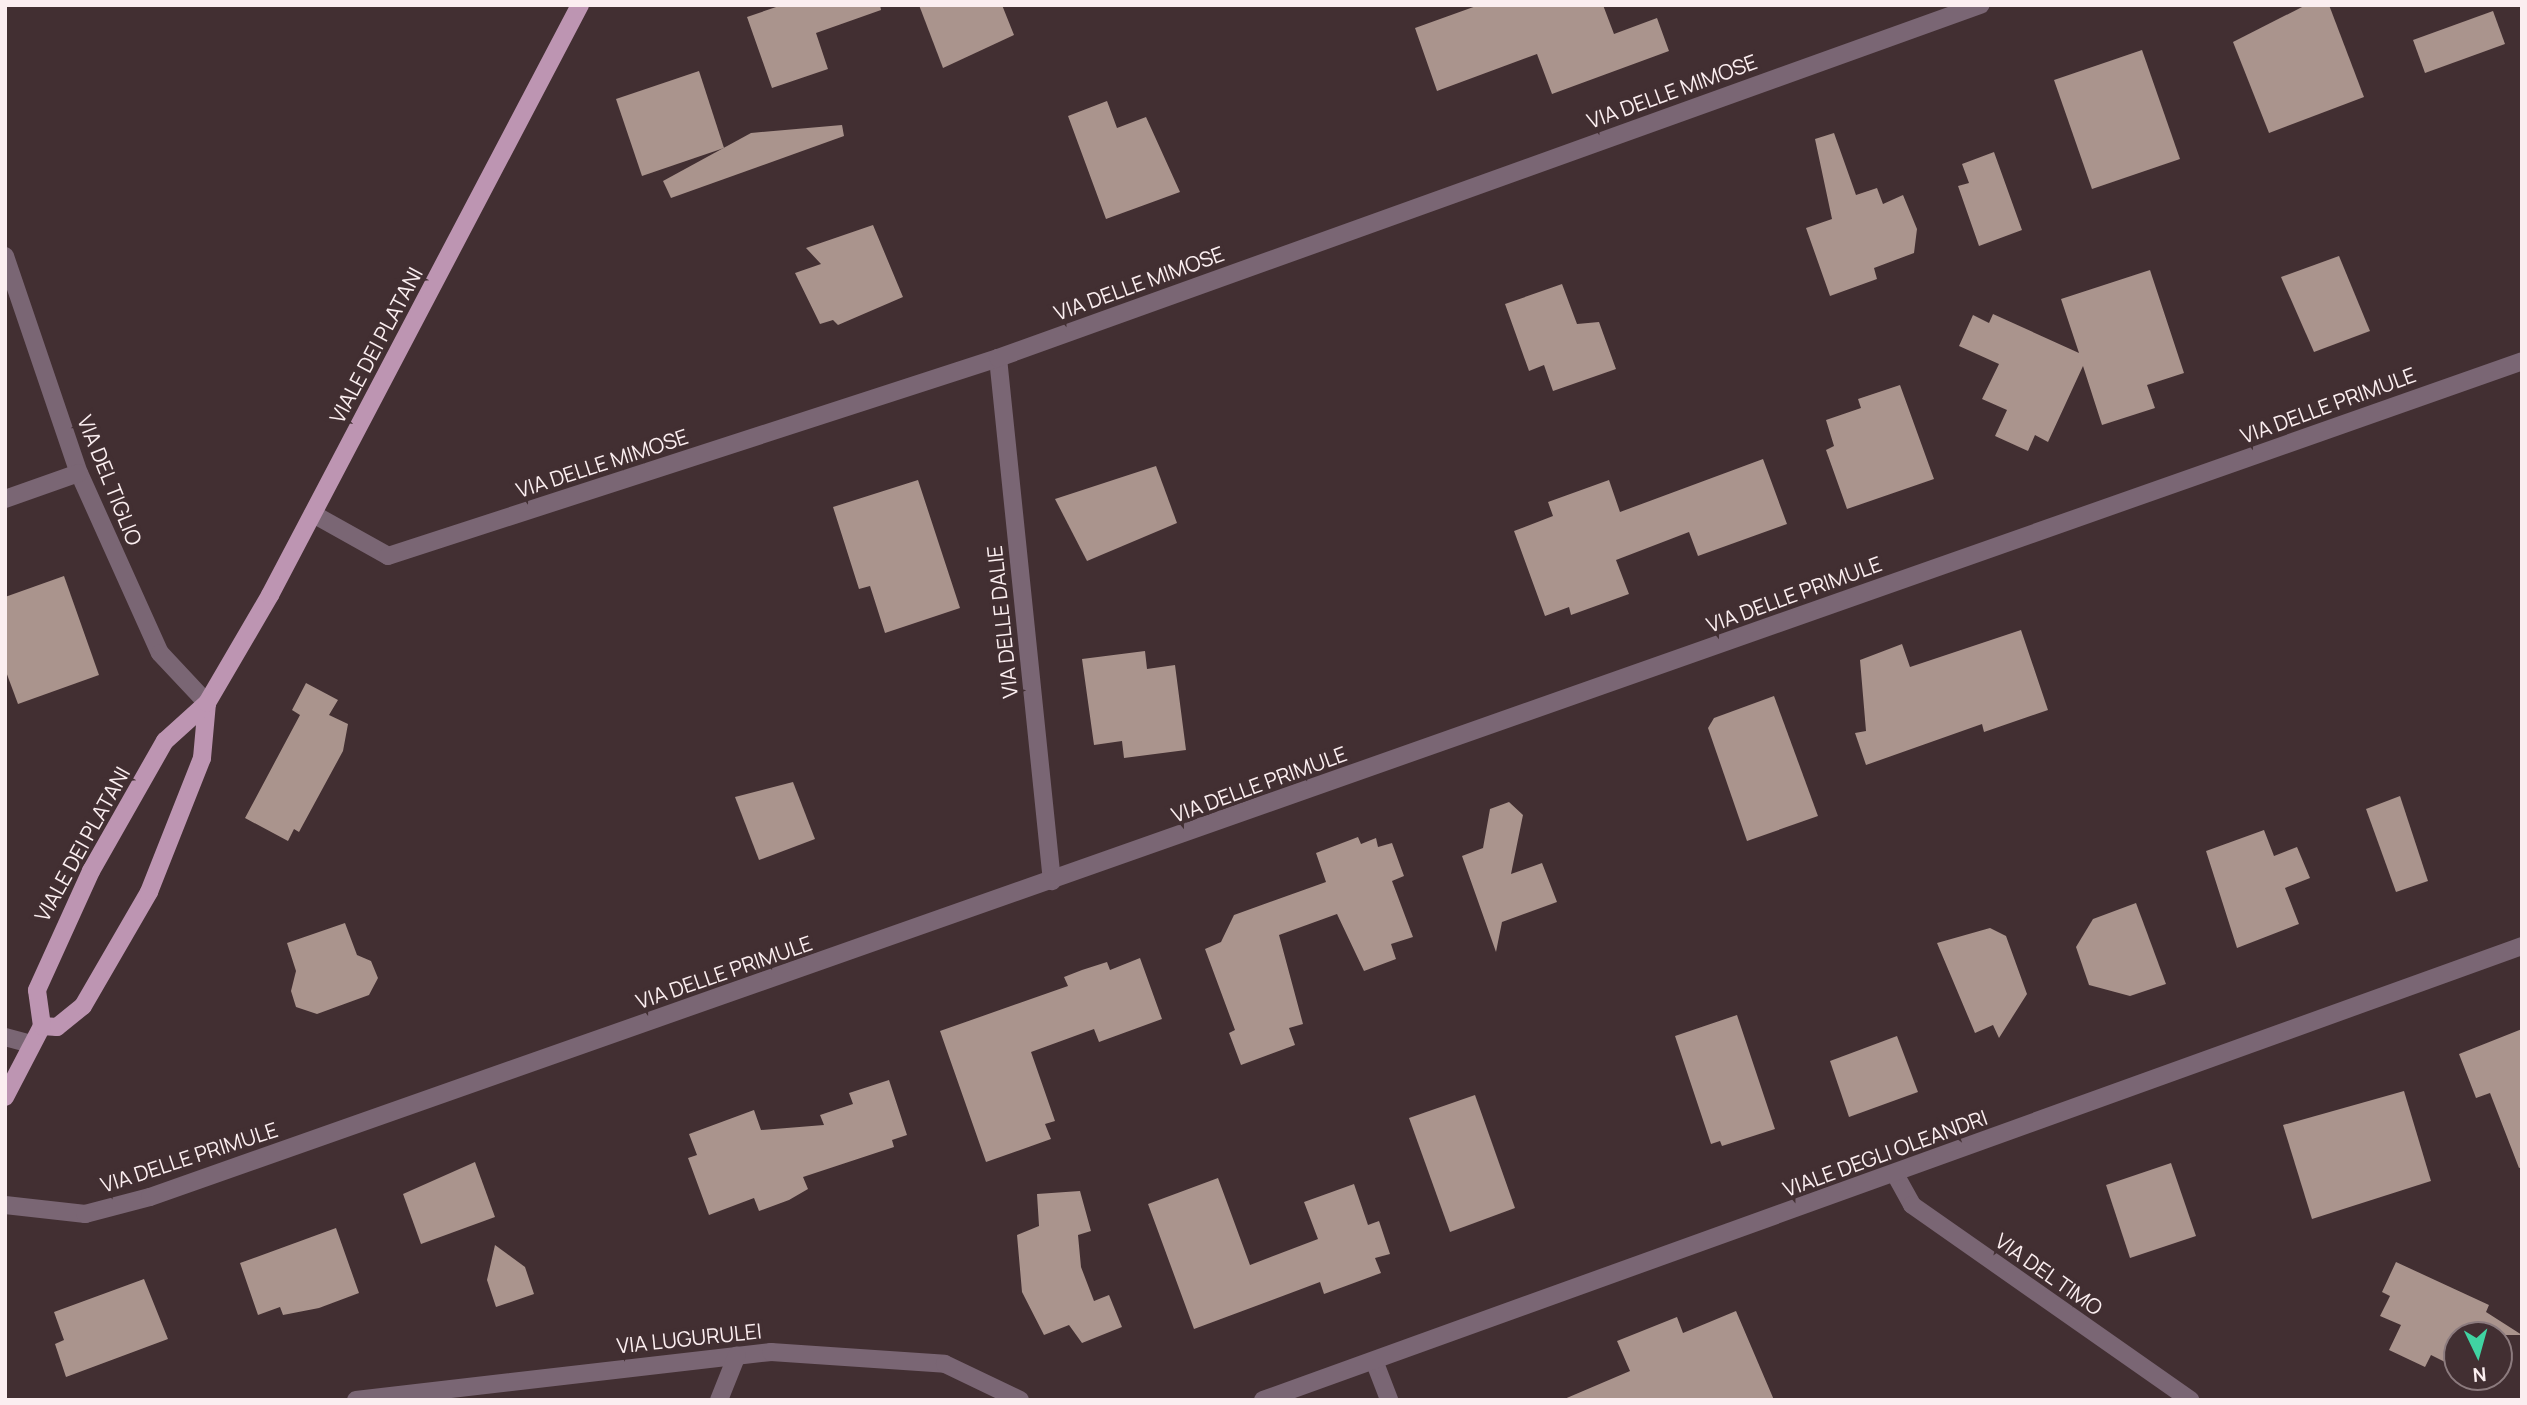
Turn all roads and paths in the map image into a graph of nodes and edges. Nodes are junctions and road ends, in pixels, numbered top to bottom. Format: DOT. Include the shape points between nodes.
graph roads {
  1 [pos="580,5"];
  2 [pos="1980,5"];
  3 [pos="5,256"];
  4 [pos="998,358"];
  5 [pos="2522,361"];
  6 [pos="79,473"];
  7 [pos="5,499"];
  8 [pos="313,514"];
  9 [pos="207,703"];
  10 [pos="1052,881"];
  11 [pos="2522,946"];
  12 [pos="42,1026"];
  13 [pos="5,1037"];
  14 [pos="31,1044"];
  15 [pos="5,1097"];
  16 [pos="1895,1174"];
  17 [pos="5,1205"];
  18 [pos="737,1355"];
  19 [pos="1376,1363"];
  20 [pos="356,1400"];
  21 [pos="719,1400"];
  22 [pos="1020,1400"];
  23 [pos="1263,1400"];
  24 [pos="1389,1400"];
  25 [pos="2190,1400"];
  1 -- 8 [label="main road, VIALE DEI PLATANI"];
  2 -- 4 [label="street, VIA DELLE MIMOSE"];
  3 -- 6 [label="street, VIA DEL TIGLIO"];
  4 -- 8 [label="street, VIA DELLE MIMOSE" via="388,556"];
  4 -- 10 [label="street, VIA DELLE DALIE"];
  5 -- 10 [label="street, VIA DELLE PRIMULE"];
  6 -- 7 [label="street"];
  6 -- 9 [label="street, VIA DEL TIGLIO" via="160,653"];
  8 -- 9 [label="main road, VIALE DEI PLATANI"];
  9 -- 12 [label="main road, VIALE DEI PLATANI" via="165,741 59,931 37,990"];
  9 -- 12 [label="main road, VIALE DEI PLATANI" via="202,758 149,892 83,1006 57,1027"];
  10 -- 17 [label="street, VIA DELLE PRIMULE" via="150,1196 85,1214"];
  11 -- 16 [label="street, VIALE DEGLI OLEANDRI"];
  12 -- 14 [label="main road"];
  13 -- 14 [label="street"];
  14 -- 15 [label="main road"];
  16 -- 19 [label="street, VIALE DEGLI OLEANDRI"];
  16 -- 25 [label="street, VIA DEL TIMO" via="1912,1205"];
  18 -- 20 [label="street, VIA LUGURULEI"];
  18 -- 21 [label="street"];
  18 -- 22 [label="street, VIA LUGURULEI" via="771,1352 945,1364"];
  19 -- 23 [label="street, VIALE DEGLI OLEANDRI"];
  19 -- 24 [label="street"];
}
